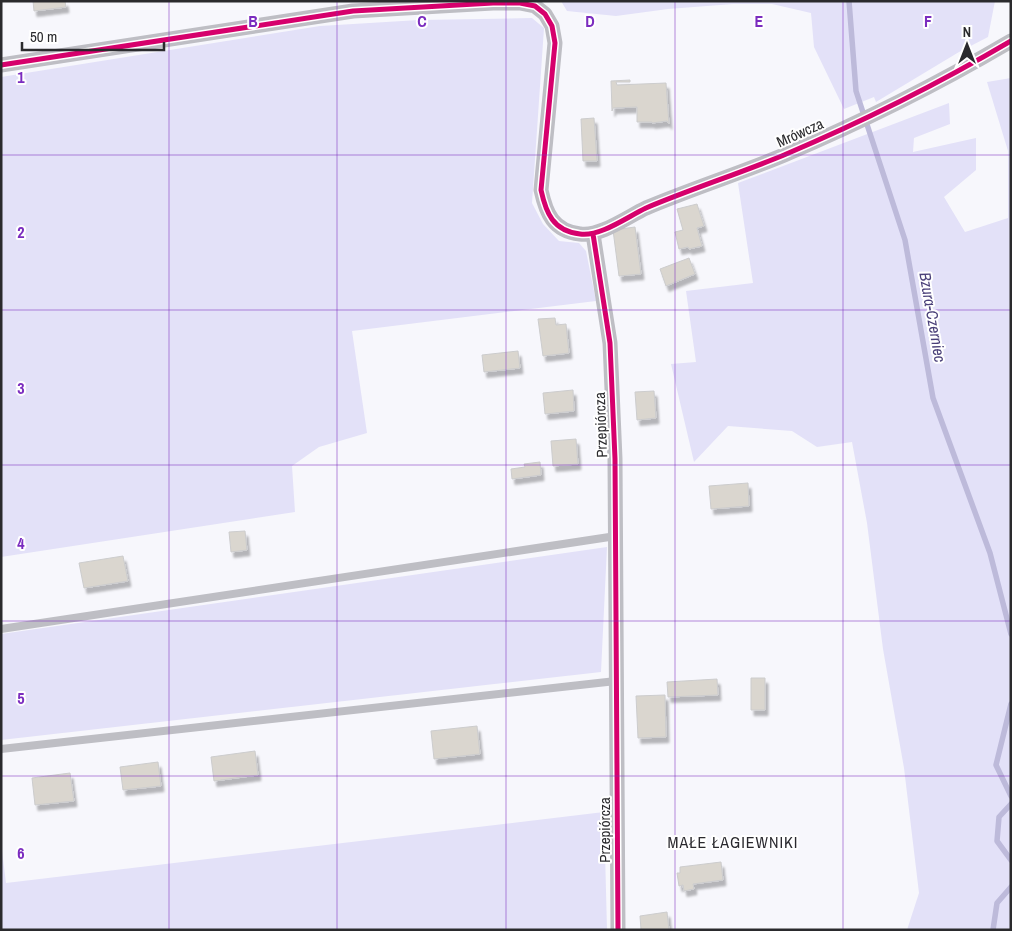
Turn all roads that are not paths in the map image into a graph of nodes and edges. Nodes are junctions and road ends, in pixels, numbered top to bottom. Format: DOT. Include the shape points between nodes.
graph roads {
  1 [pos="352,6"];
  2 [pos="1011,41"];
  3 [pos="1,65"];
  4 [pos="594,234"];
  5 [pos="616,536"];
  6 [pos="1,629"];
  7 [pos="616,681"];
  8 [pos="1,749"];
  9 [pos="618,930"];
  1 -- 3 [label="street"];
  1 -- 4 [label="street" via="520,3 536,6 545,14 552,26 555,43 541,190 544,205 550,218 561,229"];
  2 -- 4 [label="street, Mrówcza" via="939,82 849,126 645,209"];
  4 -- 5 [label="street, Przepiórcza" via="610,343"];
  5 -- 6 [label="lane"];
  5 -- 7 [label="street, Przepiórcza"];
  7 -- 8 [label="lane"];
  7 -- 9 [label="street, Przepiórcza"];
}
